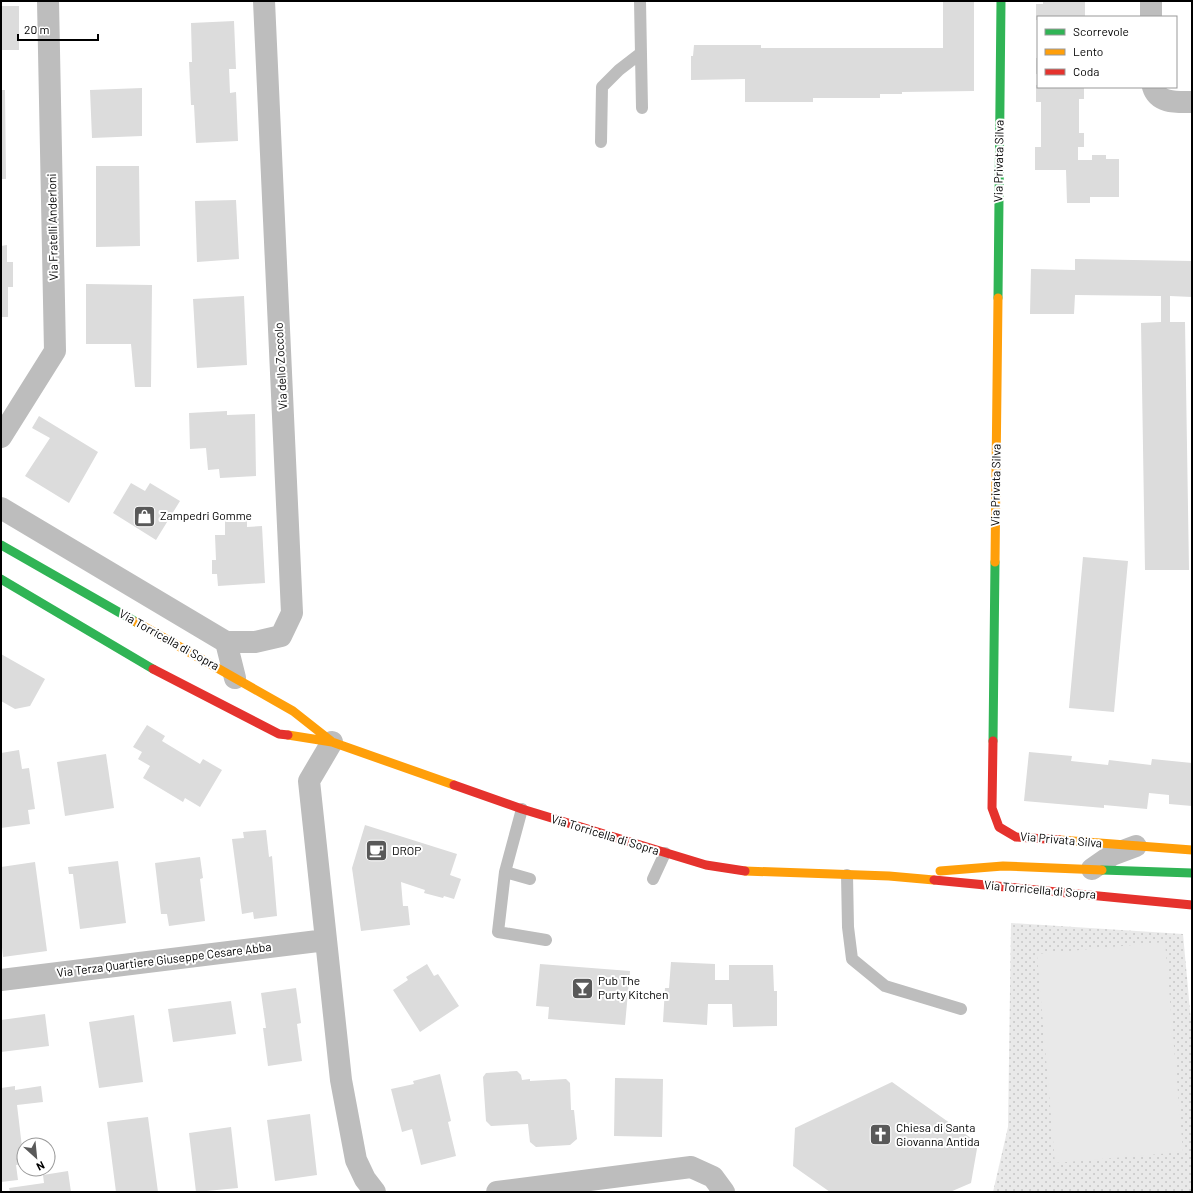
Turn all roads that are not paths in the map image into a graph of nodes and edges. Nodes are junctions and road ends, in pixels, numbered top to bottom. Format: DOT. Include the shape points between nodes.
graph roads {
  1 [pos="48,1"];
  2 [pos="264,1"];
  3 [pos="640,1"];
  4 [pos="1001,1"];
  5 [pos="1151,1"];
  6 [pos="1150,16"];
  7 [pos="641,53"];
  8 [pos="1154,88"];
  9 [pos="1192,102"];
  10 [pos="642,108"];
  11 [pos="601,142"];
  12 [pos="1,437"];
  13 [pos="1,508"];
  14 [pos="1,545"];
  15 [pos="1,579"];
  16 [pos="226,642"];
  17 [pos="235,678"];
  18 [pos="332,742"];
  19 [pos="522,809"];
  20 [pos="1136,846"];
  21 [pos="1192,850"];
  22 [pos="665,853"];
  23 [pos="1092,869"];
  24 [pos="505,872"];
  25 [pos="1192,873"];
  26 [pos="847,875"];
  27 [pos="889,876"];
  28 [pos="530,879"];
  29 [pos="653,879"];
  30 [pos="1192,905"];
  31 [pos="326,940"];
  32 [pos="546,940"];
  33 [pos="1,980"];
  34 [pos="961,1009"];
  35 [pos="375,1192"];
  36 [pos="497,1192"];
  37 [pos="724,1192"];
  1 -- 12 [label="street, Via Fratelli Anderloni" via="55,351"];
  2 -- 16 [label="street, Via dello Zoccolo" via="292,613 281,636 255,642"];
  3 -- 7 [label="lane"];
  4 -- 20 [label="street, Via Privata Silva" via="992,808 999,827 1016,837"];
  5 -- 6 [label="street"];
  7 -- 10 [label="lane"];
  7 -- 11 [label="lane" via="602,87"];
  8 -- 9 [label="street" via="1159,96 1166,100"];
  13 -- 16 [label="street"];
  14 -- 17 [label="street, Via Torricella di Sopra"];
  15 -- 18 [label="street, Via Torricella di Sopra" via="168,678 279,734"];
  16 -- 17 [label="street"];
  17 -- 18 [label="street, Via Torricella di Sopra" via="293,711"];
  18 -- 19 [label="street, Via Torricella di Sopra"];
  18 -- 31 [label="street" via="309,781"];
  19 -- 22 [label="street, Via Torricella di Sopra"];
  19 -- 24 [label="lane"];
  20 -- 21 [label="street, Via Privata Silva"];
  20 -- 23 [label="street, Via Privata Silva" via="1112,854"];
  22 -- 26 [label="street, Via Torricella di Sopra" via="739,871"];
  22 -- 29 [label="lane"];
  23 -- 25 [label="street, Via Torricella di Sopra"];
  23 -- 27 [label="street, Via Torricella di Sopra" via="1003,866"];
  24 -- 28 [label="lane"];
  24 -- 32 [label="lane" via="498,932"];
  26 -- 27 [label="street, Via Torricella di Sopra"];
  26 -- 34 [label="lane" via="848,927 852,958 886,986"];
  27 -- 30 [label="street, Via Torricella di Sopra"];
  31 -- 33 [label="street, Via Terza Quartiere Giuseppe Cesare Abba"];
  31 -- 35 [label="street" via="341,1080 356,1160"];
  36 -- 37 [label="street" via="691,1167 713,1177"];
}
